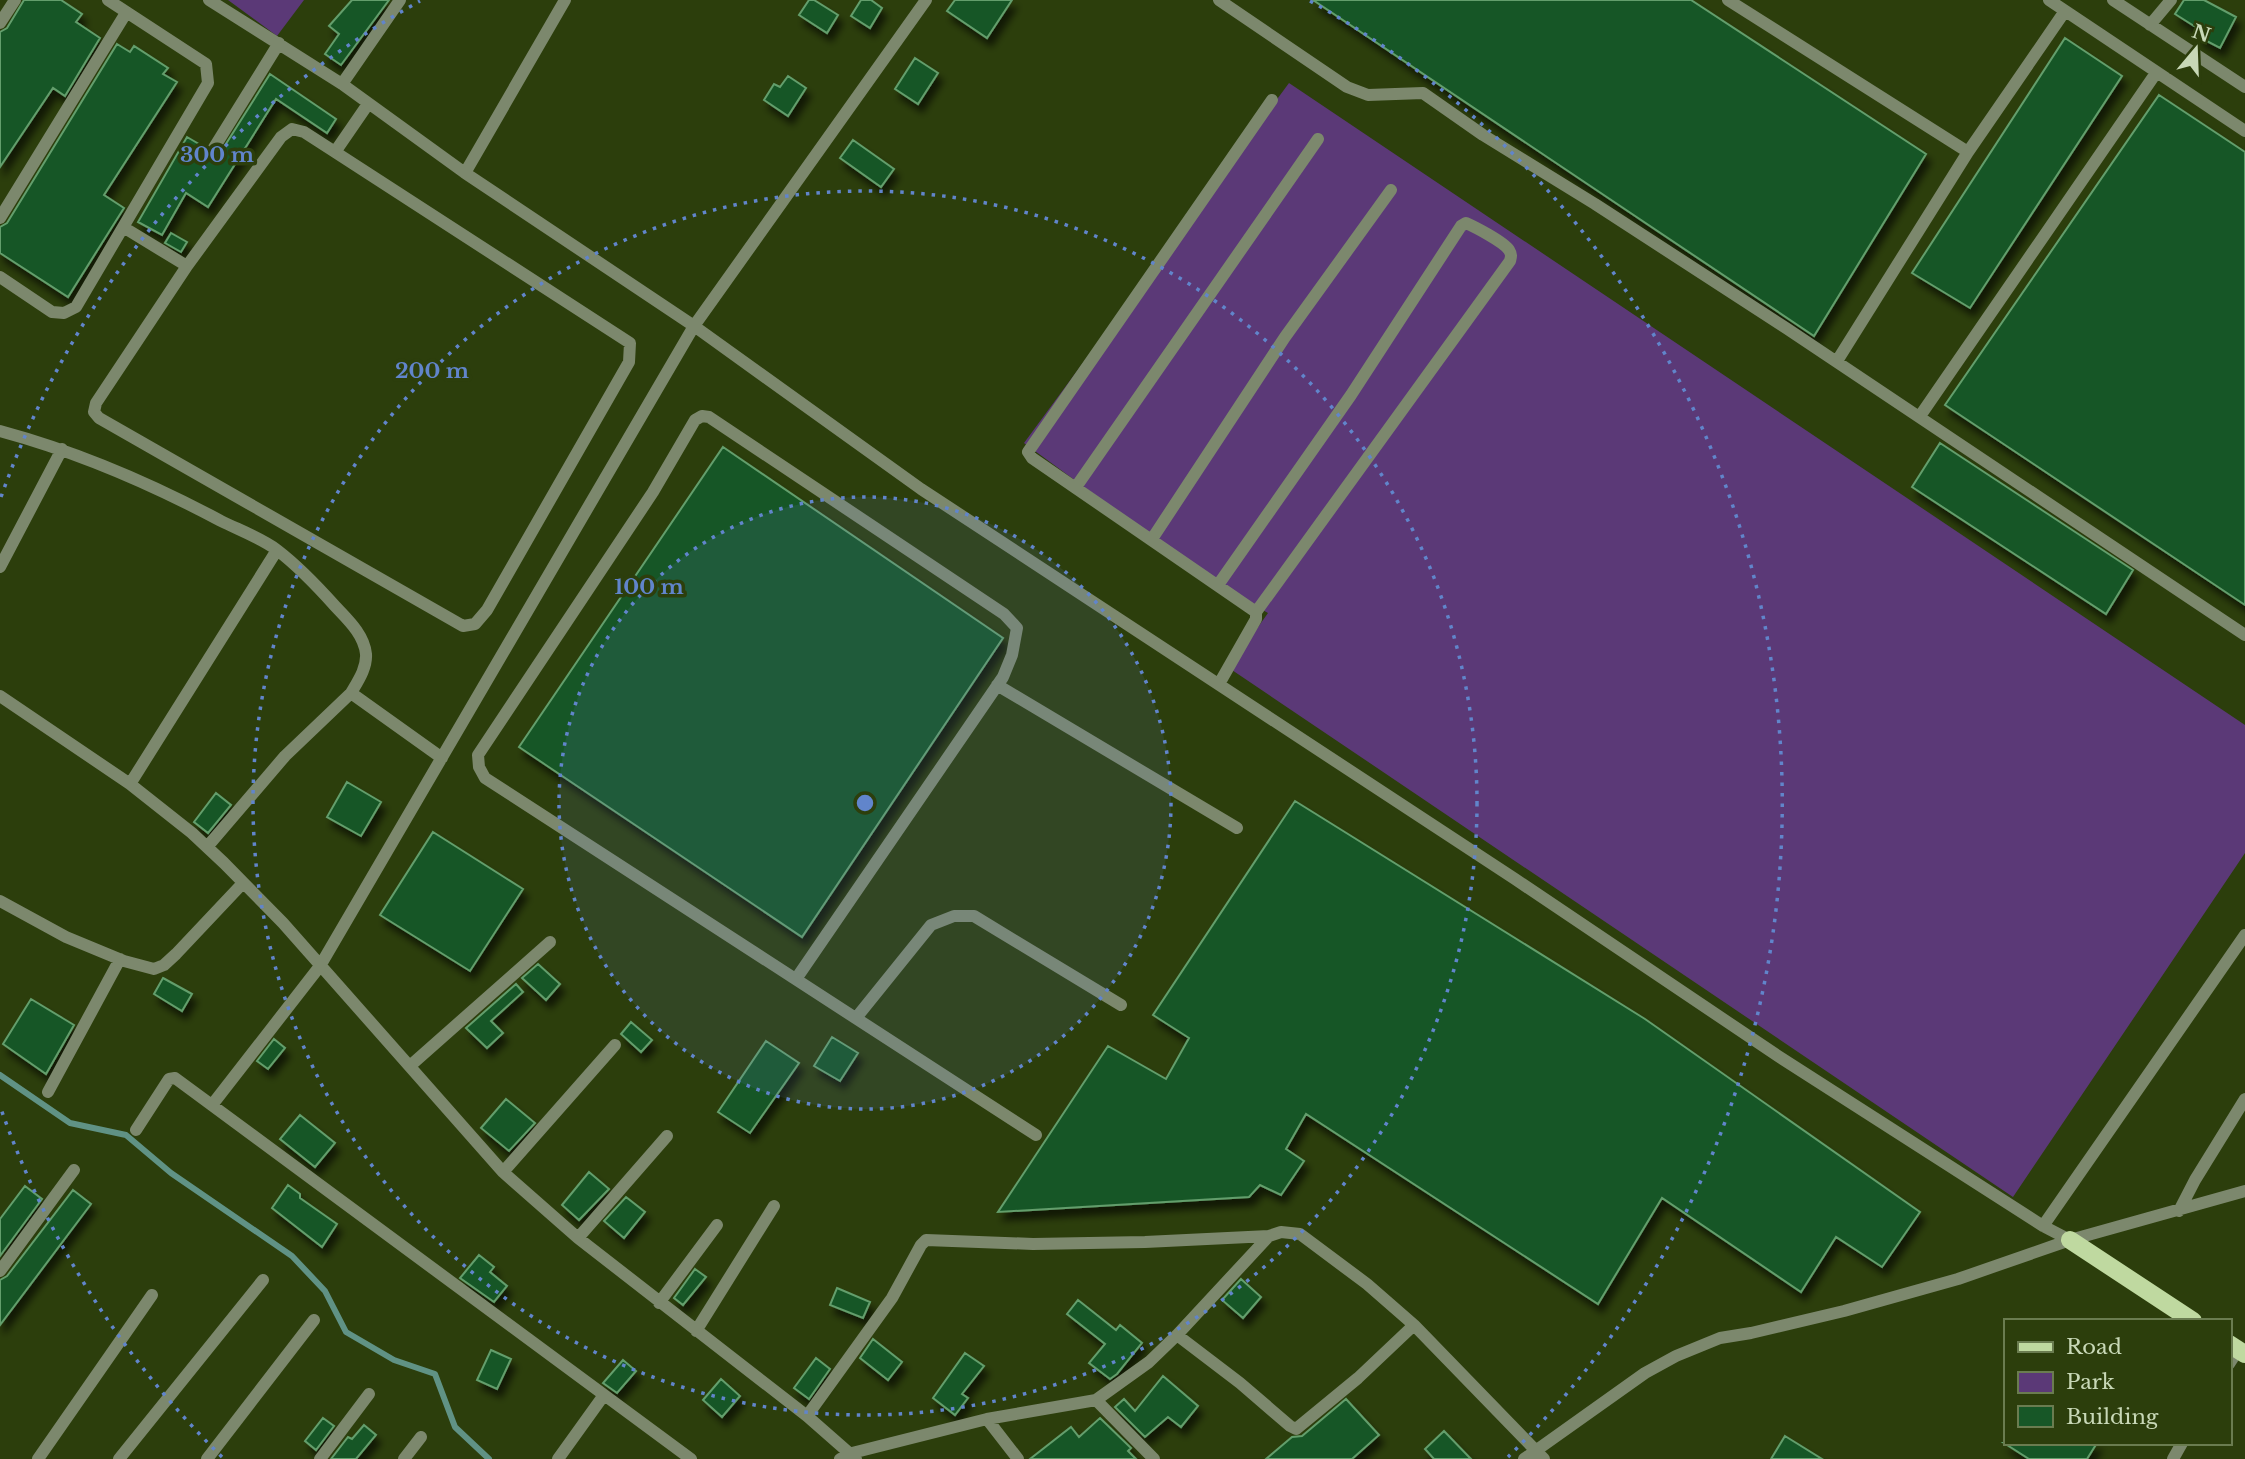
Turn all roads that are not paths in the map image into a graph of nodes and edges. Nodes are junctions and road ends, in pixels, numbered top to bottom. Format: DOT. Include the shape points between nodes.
graph roads {
  1 [pos="15,0"];
  2 [pos="108,0"];
  3 [pos="209,0"];
  4 [pos="400,0"];
  5 [pos="565,0"];
  6 [pos="925,0"];
  7 [pos="1219,0"];
  8 [pos="1728,0"];
  9 [pos="2049,0"];
  10 [pos="2113,0"];
  11 [pos="2171,0"];
  12 [pos="2065,11"];
  13 [pos="126,13"];
  14 [pos="0,23"];
  15 [pos="2150,25"];
  16 [pos="279,43"];
  17 [pos="2155,73"];
  18 [pos="342,84"];
  19 [pos="2245,87"];
  20 [pos="1272,100"];
  21 [pos="368,104"];
  22 [pos="2245,131"];
  23 [pos="1318,139"];
  24 [pos="212,151"];
  25 [pos="335,152"];
  26 [pos="1968,152"];
  27 [pos="465,173"];
  28 [pos="1391,190"];
  29 [pos="0,218"];
  30 [pos="123,227"];
  31 [pos="187,266"];
  32 [pos="0,277"];
  33 [pos="694,326"];
  34 [pos="1837,361"];
  35 [pos="1920,416"];
  36 [pos="0,431"];
  37 [pos="62,449"];
  38 [pos="1076,487"];
  39 [pos="1152,539"];
  40 [pos="277,550"];
  41 [pos="0,567"];
  42 [pos="1218,585"];
  43 [pos="1256,612"];
  44 [pos="2245,635"];
  45 [pos="1219,684"];
  46 [pos="997,685"];
  47 [pos="351,693"];
  48 [pos="0,696"];
  49 [pos="442,758"];
  50 [pos="130,784"];
  51 [pos="1237,828"];
  52 [pos="207,847"];
  53 [pos="243,883"];
  54 [pos="0,901"];
  55 [pos="2245,936"];
  56 [pos="550,942"];
  57 [pos="120,959"];
  58 [pos="320,966"];
  59 [pos="796,979"];
  60 [pos="1121,1005"];
  61 [pos="856,1018"];
  62 [pos="615,1045"];
  63 [pos="411,1065"];
  64 [pos="48,1092"];
  65 [pos="2245,1099"];
  66 [pos="212,1105"];
  67 [pos="136,1130"];
  68 [pos="1036,1135"];
  69 [pos="667,1136"];
  70 [pos="74,1170"];
  71 [pos="503,1172"];
  72 [pos="2245,1191"];
  73 [pos="774,1206"];
  74 [pos="2179,1211"];
  75 [pos="717,1225"];
  76 [pos="2043,1226"];
  77 [pos="1269,1236"];
  78 [pos="578,1238"];
  79 [pos="2070,1240"];
  80 [pos="0,1271"];
  81 [pos="263,1280"];
  82 [pos="152,1295"];
  83 [pos="659,1303"];
  84 [pos="2190,1319"];
  85 [pos="314,1320"];
  86 [pos="1414,1325"];
  87 [pos="696,1331"];
  88 [pos="1177,1335"];
  89 [pos="369,1394"];
  90 [pos="604,1395"];
  91 [pos="1096,1400"];
  92 [pos="807,1416"];
  93 [pos="987,1419"];
  94 [pos="421,1437"];
  95 [pos="1540,1454"];
  96 [pos="849,1457"];
  97 [pos="38,1459"];
  98 [pos="119,1459"];
  99 [pos="206,1459"];
  100 [pos="320,1459"];
  101 [pos="404,1459"];
  102 [pos="558,1459"];
  103 [pos="691,1459"];
  104 [pos="1018,1459"];
  105 [pos="1154,1459"];
  106 [pos="1524,1459"];
  1 -- 14 [label="street"];
  2 -- 13 [label="street"];
  3 -- 16 [label="street"];
  4 -- 18 [label="street"];
  5 -- 27 [label="street"];
  6 -- 33 [label="street"];
  7 -- 34 [label="street" via="1347,87 1368,95 1423,93"];
  8 -- 26 [label="street"];
  9 -- 12 [label="street"];
  10 -- 15 [label="street"];
  11 -- 15 [label="street"];
  12 -- 17 [label="street"];
  12 -- 26 [label="street"];
  13 -- 29 [label="street"];
  13 -- 30 [label="street" via="206,64 209,73 208,83"];
  15 -- 19 [label="street"];
  16 -- 18 [label="street"];
  16 -- 24 [label="street"];
  17 -- 22 [label="street"];
  17 -- 35 [label="street"];
  18 -- 21 [label="street"];
  20 -- 38 [label="street" via="1028,452"];
  21 -- 25 [label="street"];
  21 -- 27 [label="street"];
  23 -- 38 [label="street"];
  25 -- 31 [label="street" via="304,132 292,129 281,137"];
  25 -- 31 [label="street" via="630,343 629,362 475,624 463,626 94,412"];
  26 -- 34 [label="street"];
  27 -- 33 [label="street"];
  28 -- 39 [label="street" via="1285,337"];
  30 -- 31 [label="street"];
  30 -- 32 [label="street" via="76,307 64,313 52,313"];
  33 -- 45 [label="street" via="921,489"];
  33 -- 49 [label="street"];
  34 -- 35 [label="street"];
  35 -- 44 [label="street"];
  36 -- 37 [label="street"];
  37 -- 40 [label="street" via="175,496"];
  37 -- 41 [label="street"];
  38 -- 39 [label="street"];
  39 -- 42 [label="street"];
  40 -- 47 [label="street" via="328,599 363,642 365,668"];
  40 -- 50 [label="street"];
  42 -- 43 [label="street"];
  42 -- 43 [label="street" via="1351,395 1461,226 1473,226 1508,248 1510,261"];
  43 -- 45 [label="street"];
  45 -- 76 [label="street" via="1778,1056"];
  46 -- 51 [label="street"];
  46 -- 59 [label="street"];
  46 -- 59 [label="street" via="1012,655 1017,628 1004,614 709,416 695,420 653,492 478,755 479,767 485,778"];
  47 -- 49 [label="street"];
  47 -- 52 [label="street" via="291,749"];
  48 -- 50 [label="street"];
  49 -- 58 [label="street"];
  50 -- 52 [label="street"];
  52 -- 53 [label="street"];
  53 -- 57 [label="street" via="164,965 153,969"];
  53 -- 58 [label="street"];
  54 -- 57 [label="street" via="66,937"];
  55 -- 76 [label="street"];
  56 -- 63 [label="street"];
  57 -- 64 [label="street"];
  58 -- 63 [label="street"];
  58 -- 66 [label="street"];
  59 -- 61 [label="street"];
  60 -- 61 [label="street" via="974,916 954,916 931,925"];
  61 -- 68 [label="street"];
  62 -- 71 [label="street"];
  63 -- 71 [label="street"];
  65 -- 74 [label="street"];
  66 -- 67 [label="street" via="172,1077"];
  66 -- 90 [label="street"];
  69 -- 78 [label="street"];
  70 -- 80 [label="street"];
  71 -- 78 [label="street"];
  72 -- 74 [label="street"];
  73 -- 87 [label="street"];
  74 -- 79 [label="street"];
  75 -- 83 [label="street"];
  76 -- 79 [label="street"];
  77 -- 86 [label="street" via="1300,1234"];
  77 -- 88 [label="street"];
  77 -- 92 [label="street" via="1156,1242 926,1240 886,1306"];
  78 -- 83 [label="street"];
  79 -- 84 [label="main road"];
  79 -- 95 [label="street" via="1958,1279 1844,1311 1720,1338 1645,1373"];
  81 -- 98 [label="street"];
  82 -- 97 [label="street"];
  83 -- 87 [label="street"];
  85 -- 99 [label="street"];
  86 -- 88 [label="street" via="1296,1429"];
  86 -- 95 [label="street"];
  87 -- 92 [label="street"];
  88 -- 91 [label="street" via="1149,1362"];
  89 -- 100 [label="street"];
  90 -- 102 [label="street"];
  90 -- 103 [label="street"];
  91 -- 93 [label="street"];
  91 -- 105 [label="street"];
  92 -- 96 [label="street"];
  93 -- 96 [label="street"];
  93 -- 104 [label="street"];
  94 -- 101 [label="street"];
  95 -- 106 [label="street"];
}
